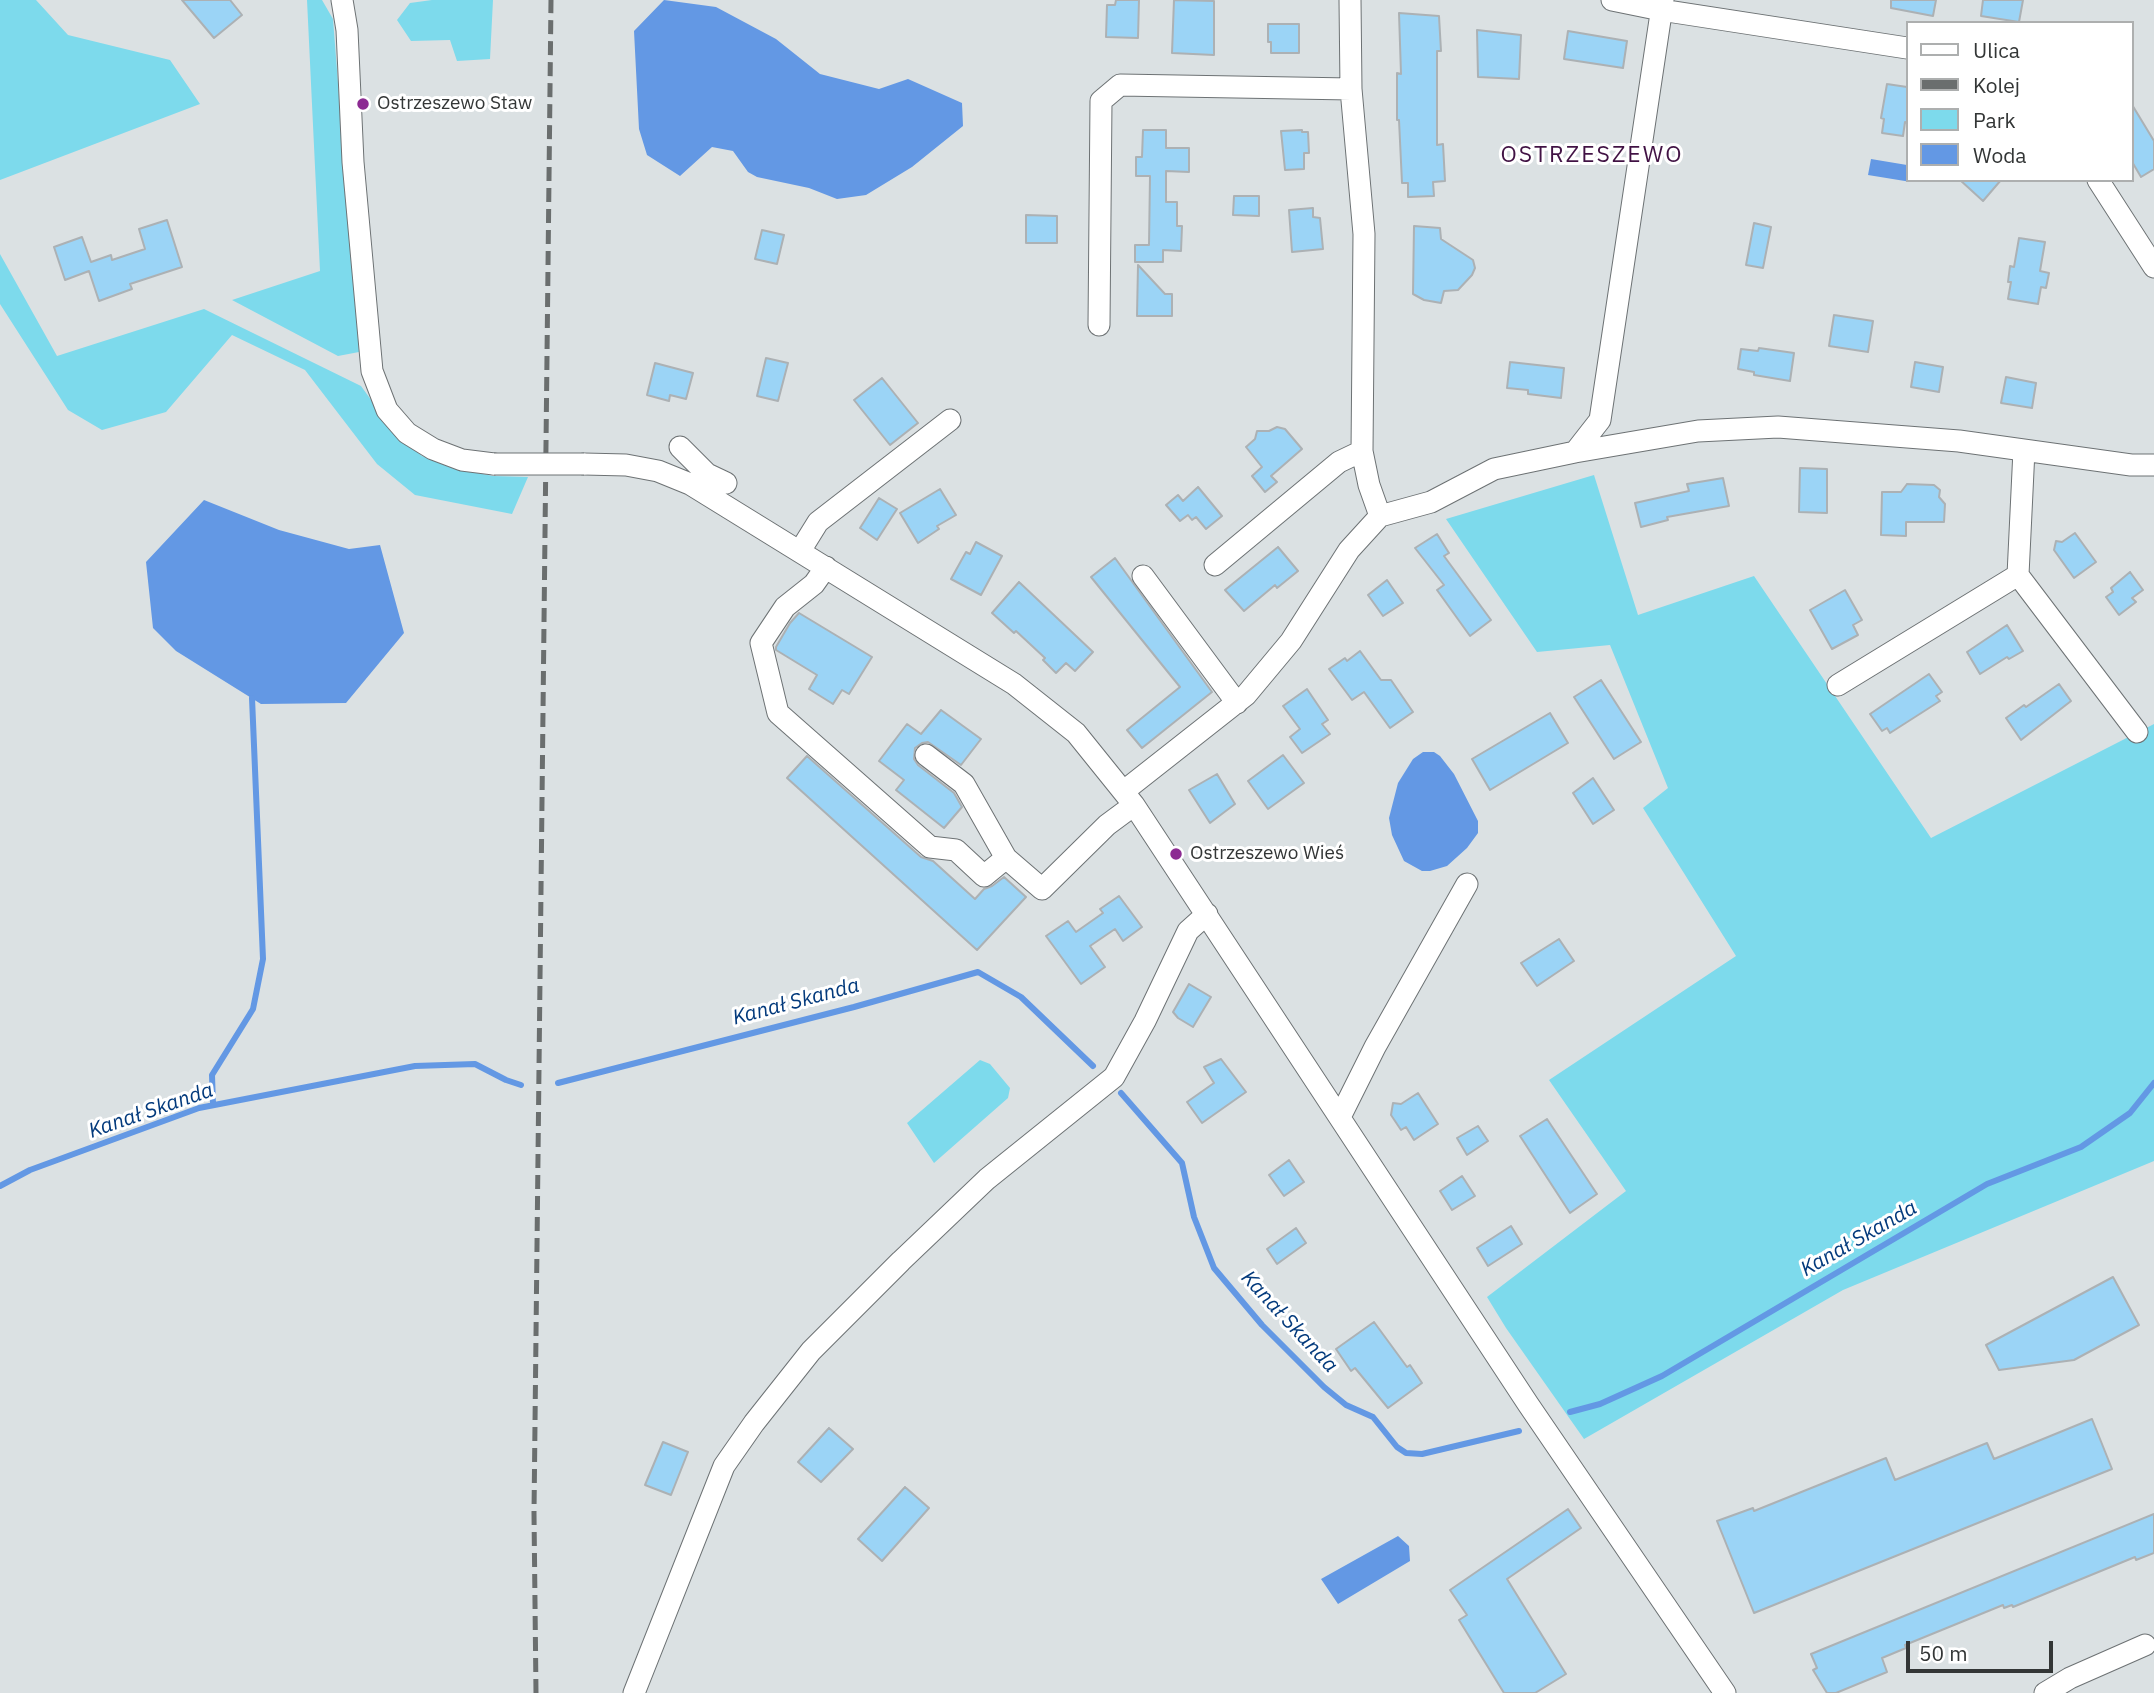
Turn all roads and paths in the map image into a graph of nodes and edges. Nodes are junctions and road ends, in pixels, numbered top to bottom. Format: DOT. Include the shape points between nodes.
graph roads {
  1 [pos="342,0"];
  2 [pos="1350,0"];
  3 [pos="1612,0"];
  4 [pos="1662,5"];
  5 [pos="1906,48"];
  6 [pos="1351,89"];
  7 [pos="2099,182"];
  8 [pos="2154,267"];
  9 [pos="1098,325"];
  10 [pos="950,420"];
  11 [pos="680,447"];
  12 [pos="2024,450"];
  13 [pos="1362,452"];
  14 [pos="1575,452"];
  15 [pos="2154,465"];
  16 [pos="712,483"];
  17 [pos="1380,516"];
  18 [pos="800,551"];
  19 [pos="1215,565"];
  20 [pos="826,567"];
  21 [pos="2018,575"];
  22 [pos="1143,576"];
  23 [pos="1838,685"];
  24 [pos="1237,703"];
  25 [pos="2137,732"];
  26 [pos="926,755"];
  27 [pos="1129,798"];
  28 [pos="1006,858"];
  29 [pos="1467,884"];
  30 [pos="1207,914"];
  31 [pos="1340,1117"];
  32 [pos="2145,1645"];
  33 [pos="634,1693"];
  34 [pos="1725,1693"];
  35 [pos="2045,1693"];
  1 -- 16 [label="street, bridge" via="348,30 353,162 372,371 387,411 407,433 462,460 626,465"];
  2 -- 6 [label="street"];
  3 -- 4 [label="street"];
  4 -- 5 [label="street"];
  4 -- 14 [label="street" via="1600,420"];
  6 -- 9 [label="street" via="1120,85 1101,101"];
  6 -- 13 [label="street" via="1364,234"];
  7 -- 8 [label="street"];
  10 -- 18 [label="street" via="818,522"];
  11 -- 16 [label="street"];
  12 -- 14 [label="street" via="1778,427 1698,431"];
  12 -- 15 [label="street"];
  12 -- 21 [label="street"];
  13 -- 17 [label="street"];
  13 -- 19 [label="street" via="1339,462"];
  14 -- 17 [label="street" via="1494,470 1432,502"];
  16 -- 18 [label="street"];
  17 -- 24 [label="street" via="1349,550 1291,641"];
  18 -- 20 [label="street"];
  20 -- 27 [label="street" via="1038,701 1076,733"];
  20 -- 28 [label="street" via="814,584 785,607 761,643 778,713 930,847 956,850 984,876"];
  21 -- 23 [label="street"];
  21 -- 25 [label="street"];
  22 -- 24 [label="street"];
  24 -- 27 [label="street"];
  26 -- 28 [label="street" via="964,784"];
  27 -- 28 [label="street" via="1042,889"];
  27 -- 30 [label="street"];
  29 -- 31 [label="street"];
  30 -- 31 [label="street"];
  30 -- 33 [label="street" via="1188,931 1114,1077 987,1179 901,1261 811,1351 754,1423 724,1466"];
  31 -- 34 [label="street"];
  32 -- 35 [label="street"];
}
